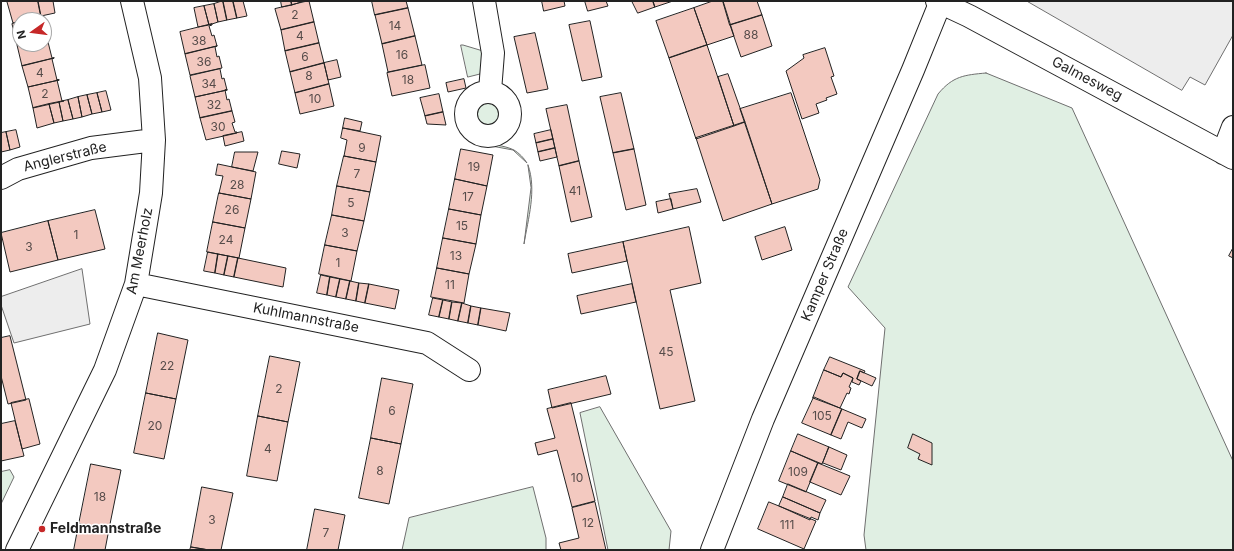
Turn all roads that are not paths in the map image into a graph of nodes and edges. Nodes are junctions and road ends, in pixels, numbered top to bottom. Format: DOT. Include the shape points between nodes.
graph roads {
  1 [pos="132,1"];
  2 [pos="484,1"];
  3 [pos="940,1"];
  4 [pos="490,91"];
  5 [pos="1233,126"];
  6 [pos="154,140"];
  7 [pos="1228,156"];
  8 [pos="1,178"];
  9 [pos="136,284"];
  10 [pos="469,370"];
  11 [pos="17,550"];
  12 [pos="712,550"];
  1 -- 6 [label="street, Am Meerholz" via="150,78"];
  2 -- 4 [label="street" via="493,53"];
  3 -- 7 [label="street, Galmesweg"];
  3 -- 12 [label="street, Kamper Straße" via="913,70 763,419"];
  5 -- 7 [label="street"];
  6 -- 8 [label="street, Anglerstraße" via="91,148 18,169"];
  6 -- 9 [label="street, Am Meerholz" via="151,193"];
  9 -- 10 [label="street, Kuhlmannstraße" via="427,343"];
  9 -- 11 [label="street, Am Meerholz" via="105,370"];
}
